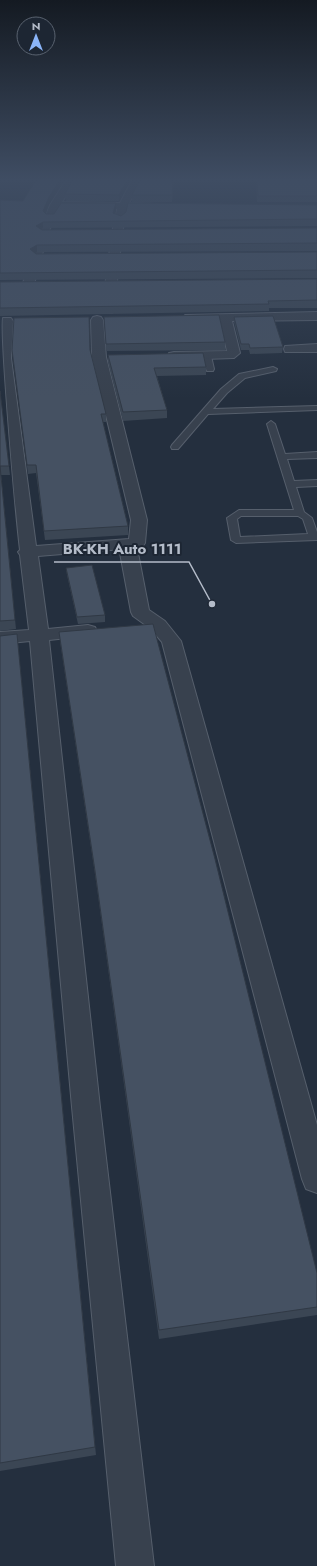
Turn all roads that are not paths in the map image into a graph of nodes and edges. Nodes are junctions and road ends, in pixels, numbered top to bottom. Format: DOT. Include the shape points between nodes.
graph roads {
  1 [pos="41,253"];
  2 [pos="114,253"];
  3 [pos="14,285"];
  4 [pos="28,285"];
  5 [pos="43,285"];
  6 [pos="106,285"];
  7 [pos="126,285"];
  8 [pos="317,316"];
  9 [pos="225,317"];
  10 [pos="178,318"];
  11 [pos="13,321"];
  12 [pos="317,348"];
  13 [pos="290,349"];
  14 [pos="161,356"];
  15 [pos="207,356"];
  16 [pos="210,369"];
  17 [pos="273,369"];
  18 [pos="317,408"];
  19 [pos="206,412"];
  20 [pos="271,424"];
  21 [pos="175,447"];
  22 [pos="317,455"];
  23 [pos="282,457"];
  24 [pos="317,483"];
  25 [pos="290,484"];
  26 [pos="300,513"];
  27 [pos="316,538"];
  28 [pos="137,543"];
  29 [pos="27,552"];
  30 [pos="158,625"];
  31 [pos="134,627"];
  32 [pos="102,630"];
  33 [pos="39,634"];
  34 [pos="0,638"];
  35 [pos="317,1179"];
  36 [pos="135,1566"];
  1 -- 4 [label="street"];
  2 -- 6 [label="street"];
  3 -- 4 [label="street"];
  4 -- 5 [label="street"];
  4 -- 11 [label="street"];
  6 -- 7 [label="street"];
  6 -- 28 [label="street" via="102,319 139,520"];
  8 -- 9 [label="street"];
  9 -- 10 [label="street"];
  9 -- 15 [label="street" via="234,353"];
  11 -- 29 [label="street" via="4,358"];
  12 -- 13 [label="street"];
  14 -- 15 [label="street"];
  15 -- 16 [label="lane"];
  17 -- 19 [label="lane" via="242,376 224,391"];
  18 -- 19 [label="lane"];
  19 -- 21 [label="lane"];
  20 -- 23 [label="lane"];
  22 -- 23 [label="lane"];
  23 -- 25 [label="lane"];
  24 -- 25 [label="lane"];
  25 -- 26 [label="lane"];
  26 -- 27 [label="lane" via="307,518"];
  26 -- 27 [label="lane" via="239,513 232,518 236,540"];
  28 -- 29 [label="street"];
  28 -- 30 [label="street" via="129,553 140,612"];
  29 -- 33 [label="street"];
  30 -- 31 [label="street"];
  30 -- 35 [label="street" via="170,641"];
  32 -- 33 [label="street"];
  33 -- 34 [label="street"];
  33 -- 36 [label="street"];
}
